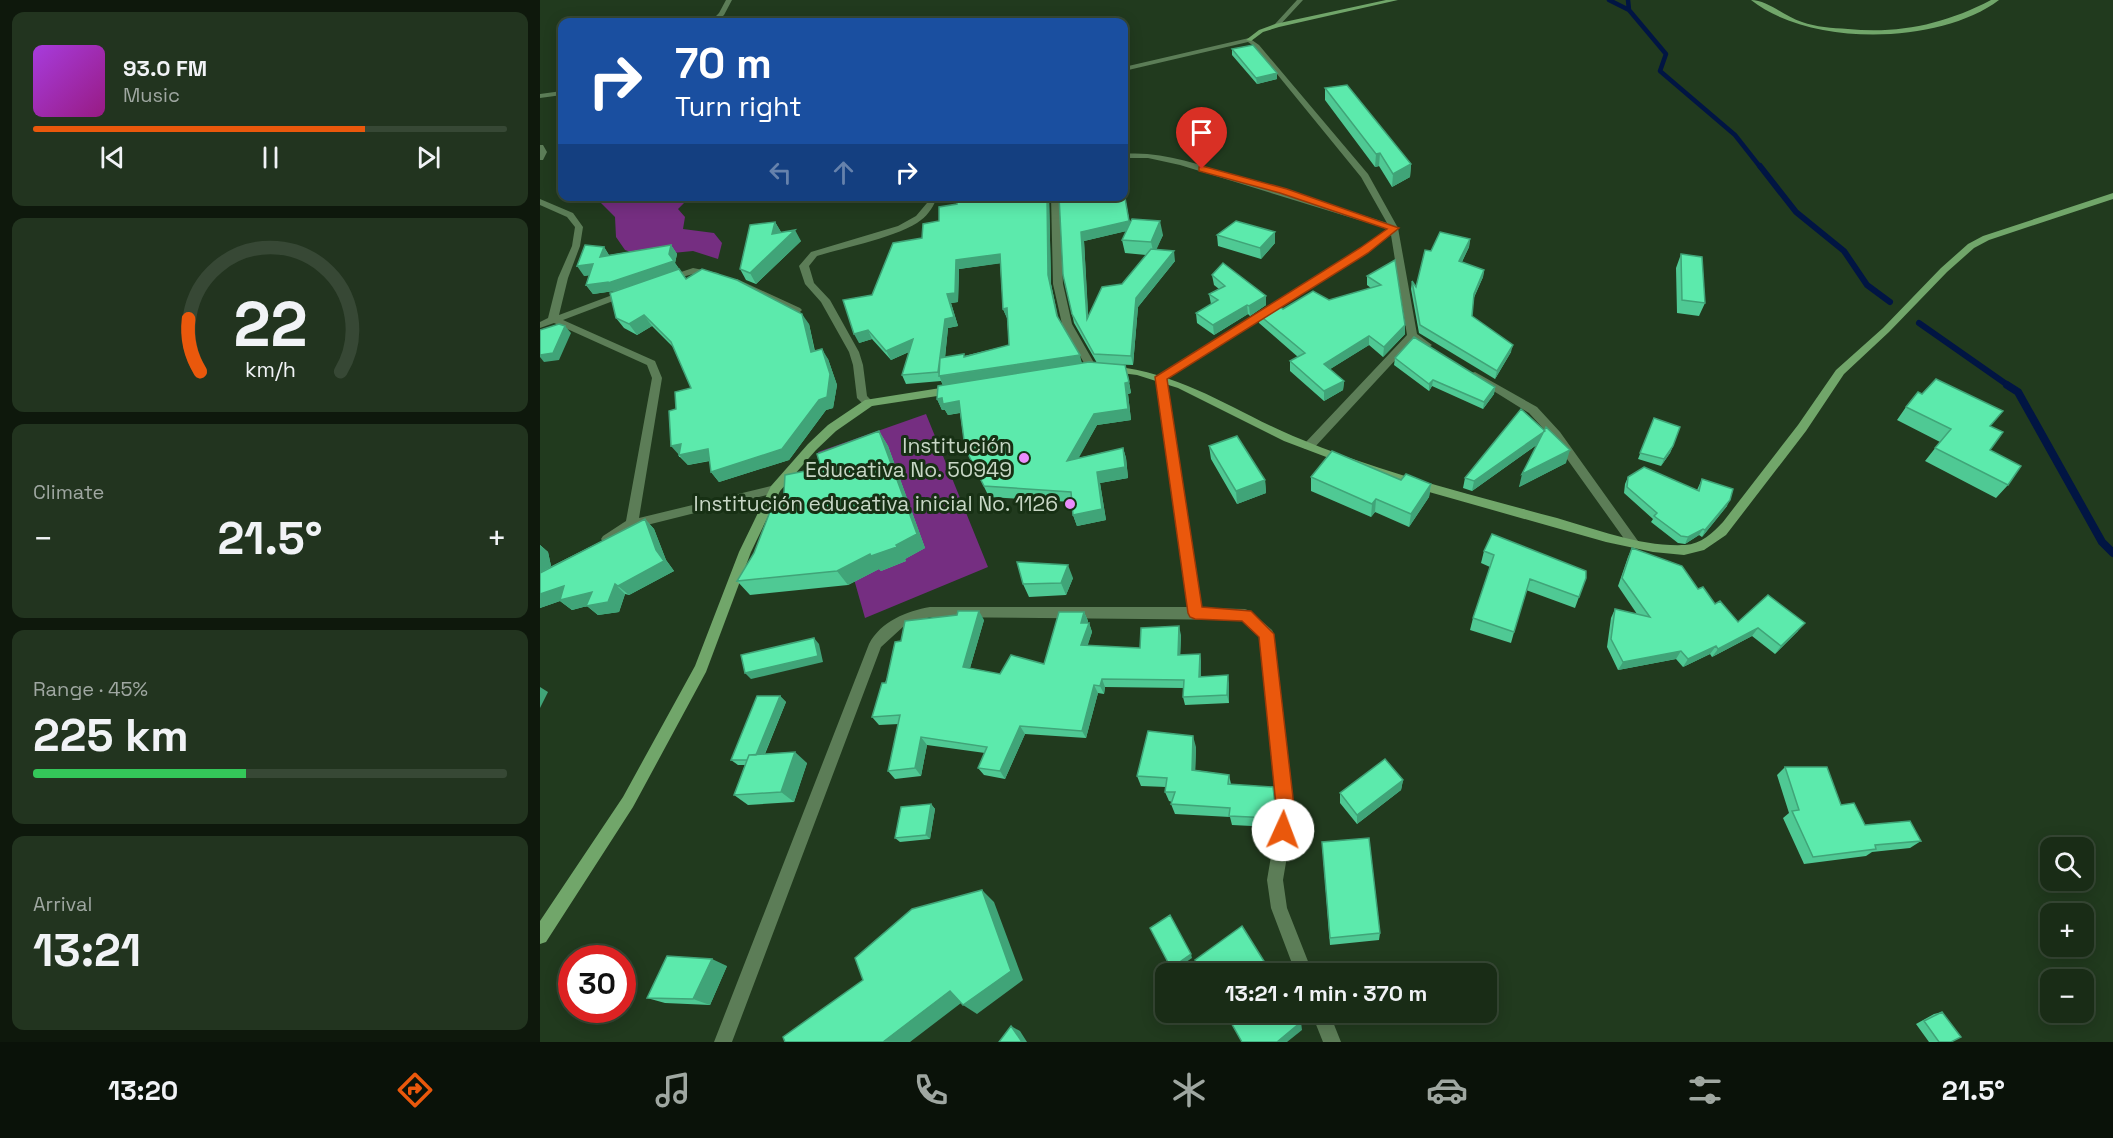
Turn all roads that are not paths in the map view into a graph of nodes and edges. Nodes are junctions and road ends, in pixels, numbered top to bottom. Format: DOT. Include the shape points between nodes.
graph roads {
  1 [pos="729,0"];
  2 [pos="1300,0"];
  3 [pos="1395,0"];
  4 [pos="1754,0"];
  5 [pos="1996,0"];
  6 [pos="718,18"];
  7 [pos="1277,26"];
  8 [pos="1249,40"];
  9 [pos="1128,68"];
  10 [pos="558,94"];
  11 [pos="540,96"];
  12 [pos="540,147"];
  13 [pos="1128,156"];
  14 [pos="540,158"];
  15 [pos="2113,196"];
  16 [pos="932,201"];
  17 [pos="1054,201"];
  18 [pos="540,202"];
  19 [pos="1394,228"];
  20 [pos="660,281"];
  21 [pos="632,291"];
  22 [pos="797,310"];
  23 [pos="552,320"];
  24 [pos="540,325"];
  25 [pos="1412,336"];
  26 [pos="1432,349"];
  27 [pos="1462,367"];
  28 [pos="1088,369"];
  29 [pos="1161,377"];
  30 [pos="962,388"];
  31 [pos="869,403"];
  32 [pos="1309,446"];
  33 [pos="775,489"];
  34 [pos="632,524"];
  35 [pos="1634,544"];
  36 [pos="597,546"];
  37 [pos="1195,613"];
  38 [pos="540,936"];
  39 [pos="1301,963"];
  40 [pos="1324,1023"];
  41 [pos="723,1042"];
  42 [pos="1332,1042"];
  1 -- 6 [label="street"];
  2 -- 7 [label="street"];
  3 -- 7 [label="main road"];
  4 -- 5 [label="main road" via="1811,27 1881,34 1925,29 1968,16"];
  7 -- 8 [label="main road"];
  8 -- 9 [label="street"];
  8 -- 19 [label="street" via="1365,176"];
  10 -- 11 [label="street"];
  12 -- 14 [label="street"];
  13 -- 19 [label="street" via="1161,158 1283,191"];
  15 -- 35 [label="main road" via="1971,246 1840,372 1720,534 1700,548 1685,550"];
  16 -- 31 [label="street" via="919,218 902,228 813,254 804,266 806,280 823,298 851,346 861,369 862,398"];
  17 -- 28 [label="street" via="1058,284 1067,324"];
  18 -- 23 [label="street" via="570,215 579,228"];
  19 -- 25 [label="street"];
  19 -- 29 [label="street" via="1364,251"];
  20 -- 22 [label="street" via="693,271 705,272 743,284"];
  21 -- 23 [label="street"];
  23 -- 24 [label="street"];
  23 -- 34 [label="street" via="651,363 655,370 656,389"];
  25 -- 26 [label="street"];
  25 -- 32 [label="street"];
  27 -- 35 [label="street" via="1533,410 1556,435"];
  28 -- 29 [label="main road" via="1144,372"];
  29 -- 32 [label="main road"];
  29 -- 37 [label="street"];
  30 -- 31 [label="main road"];
  31 -- 33 [label="main road" via="832,428"];
  32 -- 35 [label="main road" via="1393,475"];
  33 -- 34 [label="street"];
  33 -- 38 [label="main road" via="745,552 701,668 628,802"];
  34 -- 36 [label="street"];
  37 -- 39 [label="street" via="1245,615 1267,634 1286,815 1275,880 1279,908"];
  37 -- 41 [label="street" via="930,612 892,625 876,644"];
  40 -- 42 [label="street"];
}
